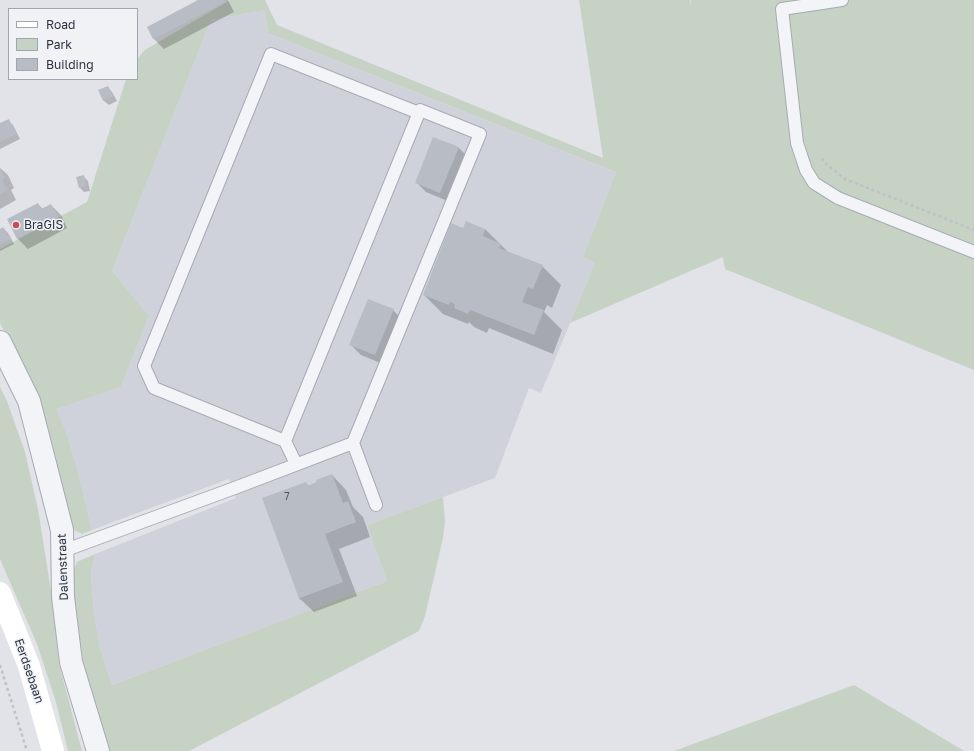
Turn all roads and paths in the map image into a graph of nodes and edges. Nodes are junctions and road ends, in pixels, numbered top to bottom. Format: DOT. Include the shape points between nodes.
graph roads {
  1 [pos="842,0"];
  2 [pos="419,113"];
  3 [pos="822,156"];
  4 [pos="974,230"];
  5 [pos="974,252"];
  6 [pos="0,342"];
  7 [pos="285,441"];
  8 [pos="353,443"];
  9 [pos="296,464"];
  10 [pos="376,505"];
  11 [pos="63,551"];
  12 [pos="0,593"];
  13 [pos="0,665"];
  14 [pos="27,751"];
  15 [pos="54,751"];
  16 [pos="98,751"];
  1 -- 5 [label="lane" via="782,9 797,143 806,170 814,183 838,198"];
  2 -- 7 [label="lane"];
  2 -- 7 [label="lane" via="271,54 144,366 154,388"];
  2 -- 8 [label="lane" via="420,110 480,134"];
  3 -- 4 [label="path" via="824,162 845,179"];
  6 -- 11 [label="street, Dalenstraat" via="29,401 62,530"];
  7 -- 9 [label="lane"];
  8 -- 9 [label="lane"];
  8 -- 10 [label="lane"];
  9 -- 11 [label="lane"];
  11 -- 16 [label="street, Dalenstraat" via="63,598 71,662"];
  12 -- 15 [label="main road, Eerdsebaan" via="29,666"];
  13 -- 14 [label="path"];
}
